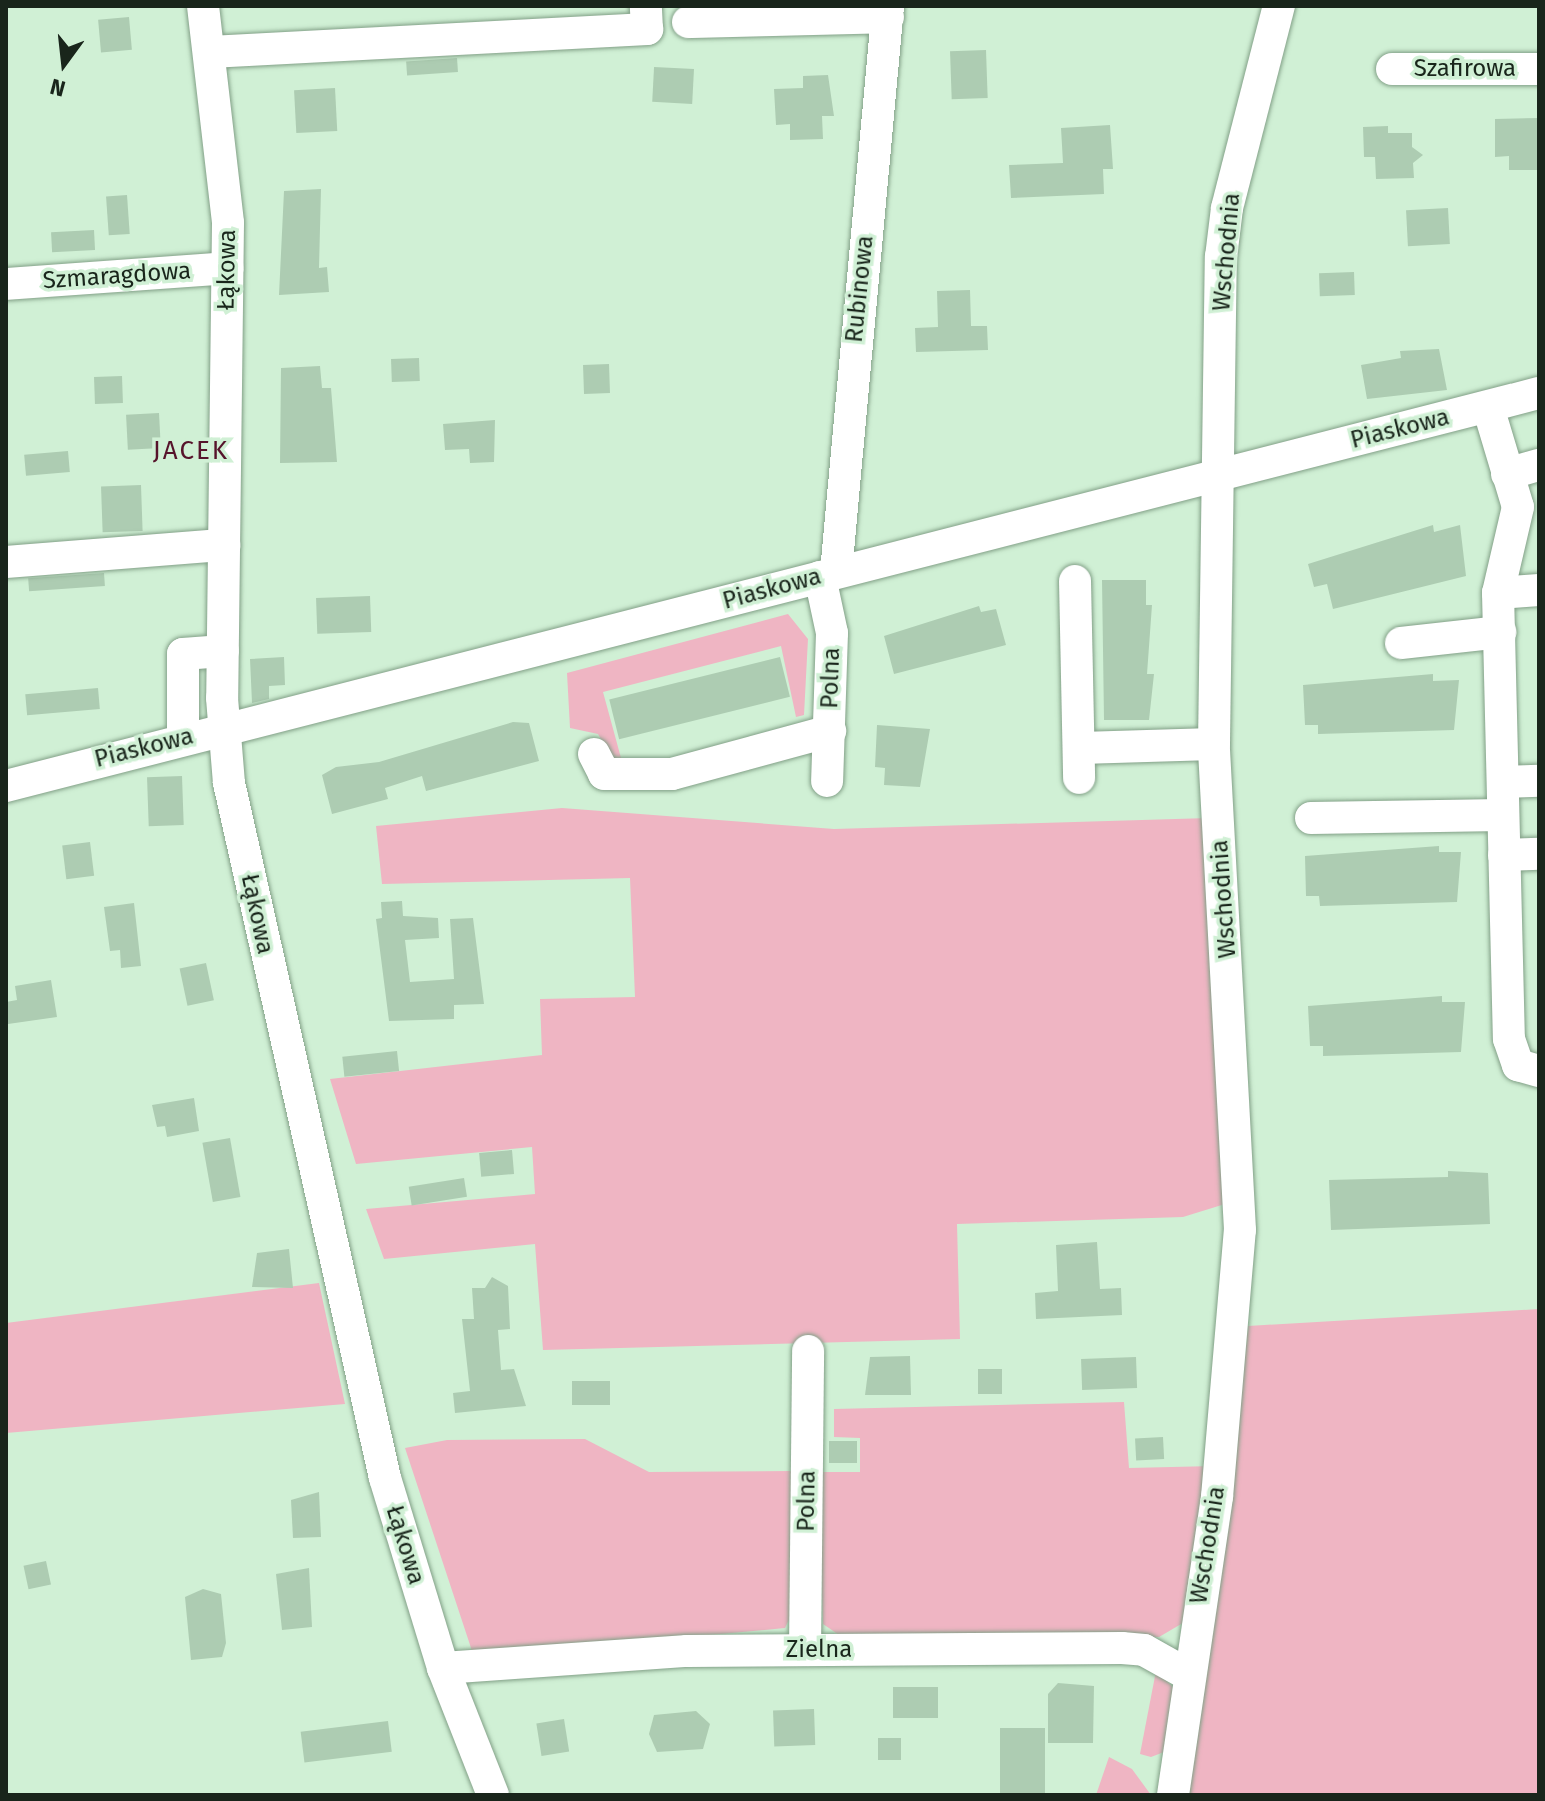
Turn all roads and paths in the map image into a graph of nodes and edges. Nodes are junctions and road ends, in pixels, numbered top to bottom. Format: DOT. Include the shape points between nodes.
graph roads {
  1 [pos="203,6"];
  2 [pos="1279,6"];
  3 [pos="646,7"];
  4 [pos="888,11"];
  5 [pos="688,22"];
  6 [pos="210,52"];
  7 [pos="1392,69"];
  8 [pos="1539,69"];
  9 [pos="227,268"];
  10 [pos="6,284"];
  11 [pos="1539,393"];
  12 [pos="1488,407"];
  13 [pos="1539,465"];
  14 [pos="1507,474"];
  15 [pos="1219,476"];
  16 [pos="224,545"];
  17 [pos="6,562"];
  18 [pos="828,574"];
  19 [pos="1075,581"];
  20 [pos="1539,590"];
  21 [pos="1498,593"];
  22 [pos="1500,632"];
  23 [pos="1401,643"];
  24 [pos="223,651"];
  25 [pos="224,730"];
  26 [pos="830,731"];
  27 [pos="183,737"];
  28 [pos="1214,744"];
  29 [pos="594,754"];
  30 [pos="827,781"];
  31 [pos="1539,781"];
  32 [pos="1503,782"];
  33 [pos="6,786"];
  34 [pos="1503,815"];
  35 [pos="1311,818"];
  36 [pos="1539,854"];
  37 [pos="1504,855"];
  38 [pos="1539,1071"];
  39 [pos="808,1351"];
  40 [pos="805,1650"];
  41 [pos="443,1668"];
  42 [pos="1187,1674"];
  43 [pos="493,1795"];
  44 [pos="1173,1795"];
  1 -- 6 [label="street, Łąkowa"];
  2 -- 15 [label="street, Wschodnia" via="1227,208"];
  3 -- 6 [label="street" via="647,29"];
  4 -- 5 [label="street"];
  4 -- 18 [label="street, Rubinowa"];
  6 -- 9 [label="street, Łąkowa"];
  7 -- 8 [label="street, Szafirowa"];
  9 -- 10 [label="street, Szmaragdowa"];
  9 -- 16 [label="street, Łąkowa"];
  11 -- 12 [label="street, Piaskowa"];
  12 -- 14 [label="street"];
  12 -- 15 [label="street, Piaskowa"];
  13 -- 14 [label="street"];
  14 -- 21 [label="street" via="1518,507"];
  15 -- 18 [label="street, Piaskowa"];
  15 -- 28 [label="street, Wschodnia"];
  16 -- 17 [label="street"];
  16 -- 24 [label="street, Łąkowa"];
  18 -- 25 [label="street, Piaskowa"];
  18 -- 26 [label="street, Polna"];
  19 -- 28 [label="street" via="1079,763"];
  20 -- 21 [label="street"];
  21 -- 22 [label="street"];
  22 -- 23 [label="street"];
  22 -- 32 [label="street"];
  24 -- 25 [label="street, Łąkowa"];
  24 -- 27 [label="street" via="183,654"];
  25 -- 27 [label="street, Piaskowa"];
  25 -- 41 [label="street, Łąkowa" via="241,840 378,1448"];
  26 -- 29 [label="street" via="672,774 604,774"];
  26 -- 30 [label="street, Polna"];
  27 -- 33 [label="street, Piaskowa"];
  28 -- 42 [label="street, Wschodnia" via="1240,1230 1217,1497"];
  31 -- 32 [label="street"];
  32 -- 34 [label="street"];
  34 -- 35 [label="street"];
  34 -- 37 [label="street"];
  36 -- 37 [label="street"];
  37 -- 38 [label="street" via="1509,1039 1518,1065"];
  39 -- 40 [label="street, Polna"];
  40 -- 41 [label="street, Zielna"];
  40 -- 42 [label="street, Zielna" via="1122,1648 1144,1650"];
  41 -- 43 [label="street, Łąkowa"];
  42 -- 44 [label="street, Wschodnia"];
}
